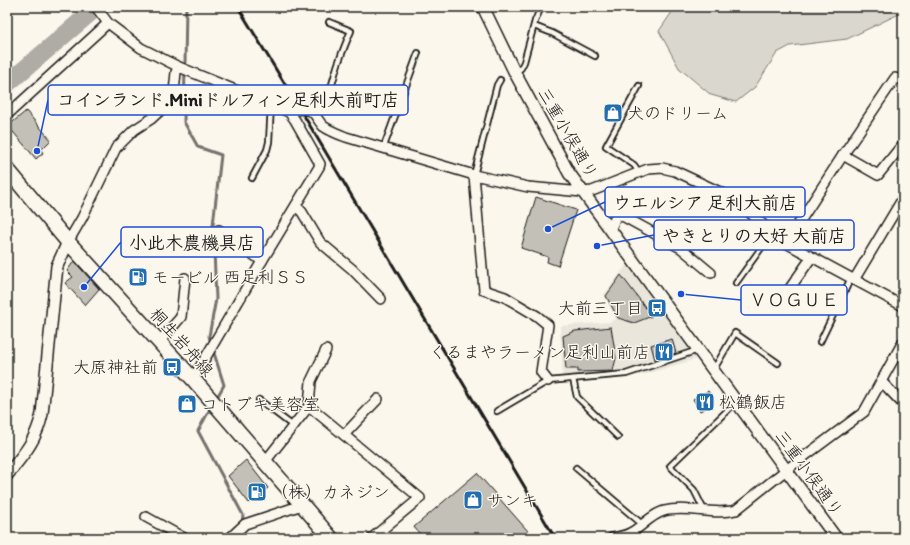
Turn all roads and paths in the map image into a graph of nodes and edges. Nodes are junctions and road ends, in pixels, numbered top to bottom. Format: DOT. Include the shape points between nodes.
graph roads {
  1 [pos="96,7"];
  2 [pos="483,7"];
  3 [pos="541,7"];
  4 [pos="106,20"];
  5 [pos="329,22"];
  6 [pos="534,26"];
  7 [pos="418,53"];
  8 [pos="595,56"];
  9 [pos="178,67"];
  10 [pos="515,73"];
  11 [pos="500,80"];
  12 [pos="903,80"];
  13 [pos="639,86"];
  14 [pos="271,105"];
  15 [pos="289,112"];
  16 [pos="7,115"];
  17 [pos="315,116"];
  18 [pos="903,144"];
  19 [pos="384,149"];
  20 [pos="843,155"];
  21 [pos="7,169"];
  22 [pos="639,172"];
  23 [pos="474,175"];
  24 [pos="252,178"];
  25 [pos="582,192"];
  26 [pos="903,198"];
  27 [pos="296,206"];
  28 [pos="609,228"];
  29 [pos="219,230"];
  30 [pos="772,233"];
  31 [pos="68,242"];
  32 [pos="786,243"];
  33 [pos="811,258"];
  34 [pos="262,261"];
  35 [pos="711,273"];
  36 [pos="185,278"];
  37 [pos="853,279"];
  38 [pos="736,283"];
  39 [pos="381,299"];
  40 [pos="779,304"];
  41 [pos="903,306"];
  42 [pos="159,342"];
  43 [pos="820,342"];
  44 [pos="903,342"];
  45 [pos="326,350"];
  46 [pos="698,350"];
  47 [pos="778,363"];
  48 [pos="713,370"];
  49 [pos="573,378"];
  50 [pos="193,379"];
  51 [pos="548,381"];
  52 [pos="881,381"];
  53 [pos="378,399"];
  54 [pos="259,400"];
  55 [pos="736,402"];
  56 [pos="903,404"];
  57 [pos="309,406"];
  58 [pos="497,411"];
  59 [pos="293,426"];
  60 [pos="344,435"];
  61 [pos="618,437"];
  62 [pos="264,463"];
  63 [pos="576,468"];
  64 [pos="786,470"];
  65 [pos="7,475"];
  66 [pos="302,505"];
  67 [pos="704,510"];
  68 [pos="146,517"];
  69 [pos="642,524"];
  70 [pos="184,538"];
  71 [pos="230,538"];
  72 [pos="331,538"];
  73 [pos="372,538"];
  74 [pos="612,538"];
  75 [pos="836,538"];
  1 -- 4 [label="street"];
  2 -- 10 [label="street, 三重小俣通り"];
  3 -- 6 [label="lane"];
  4 -- 9 [label="street" via="141,48"];
  4 -- 16 [label="street"];
  5 -- 17 [label="lane" via="351,31 329,96 321,111"];
  6 -- 8 [label="lane"];
  6 -- 10 [label="lane" via="524,62"];
  7 -- 19 [label="lane"];
  9 -- 14 [label="street"];
  9 -- 31 [label="street" via="171,97 163,108 134,130 116,148"];
  10 -- 25 [label="street, 三重小俣通り" via="563,163"];
  11 -- 23 [label="lane"];
  12 -- 20 [label="street" via="895,78"];
  13 -- 22 [label="lane" via="606,146 634,165"];
  14 -- 15 [label="street"];
  14 -- 24 [label="lane" via="267,150"];
  15 -- 17 [label="street" via="307,109"];
  15 -- 27 [label="street" via="320,164"];
  17 -- 19 [label="street" via="330,131"];
  18 -- 20 [label="street" via="878,175"];
  19 -- 23 [label="street"];
  20 -- 32 [label="street"];
  21 -- 31 [label="main road, 桐生岩舟線"];
  22 -- 25 [label="street" via="592,191"];
  22 -- 30 [label="street" via="662,168 687,176 735,199"];
  23 -- 25 [label="street" via="528,187"];
  23 -- 51 [label="street" via="484,290 506,296 548,325 541,372"];
  25 -- 28 [label="street, 三重小俣通り"];
  26 -- 37 [label="street"];
  27 -- 34 [label="street"];
  27 -- 39 [label="street" via="320,242 352,269"];
  28 -- 35 [label="street" via="618,213 681,248"];
  28 -- 46 [label="street, 三重小俣通り"];
  29 -- 34 [label="street"];
  30 -- 32 [label="street"];
  30 -- 38 [label="lane"];
  31 -- 42 [label="main road, 桐生岩舟線"];
  31 -- 65 [label="street" via="57,266 40,426 29,448"];
  32 -- 33 [label="street"];
  33 -- 37 [label="street"];
  33 -- 40 [label="street"];
  34 -- 50 [label="street"];
  36 -- 42 [label="street" via="181,317"];
  37 -- 41 [label="street"];
  37 -- 43 [label="lane"];
  42 -- 50 [label="main road, 桐生岩舟線"];
  44 -- 52 [label="street"];
  45 -- 57 [label="street" via="311,380"];
  46 -- 48 [label="street, 三重小俣通り"];
  46 -- 49 [label="lane" via="626,374"];
  47 -- 48 [label="lane" via="735,333"];
  48 -- 55 [label="street, 三重小俣通り"];
  49 -- 51 [label="lane"];
  49 -- 61 [label="lane" via="577,397"];
  50 -- 62 [label="main road, 桐生岩舟線"];
  51 -- 58 [label="lane"];
  52 -- 56 [label="street"];
  52 -- 64 [label="street" via="864,412"];
  53 -- 60 [label="street"];
  54 -- 59 [label="lane"];
  55 -- 64 [label="street, 三重小俣通り"];
  55 -- 67 [label="lane" via="670,466 694,490"];
  57 -- 59 [label="street"];
  57 -- 60 [label="street"];
  59 -- 62 [label="street"];
  60 -- 73 [label="street" via="420,498"];
  62 -- 66 [label="main road, 桐生岩舟線"];
  63 -- 69 [label="lane"];
  64 -- 67 [label="street" via="736,510"];
  64 -- 75 [label="street, 三重小俣通り"];
  66 -- 71 [label="street" via="245,524"];
  66 -- 72 [label="main road, 桐生岩舟線"];
  67 -- 69 [label="street" via="664,511"];
  68 -- 70 [label="street"];
  69 -- 74 [label="street" via="631,533"];
}
